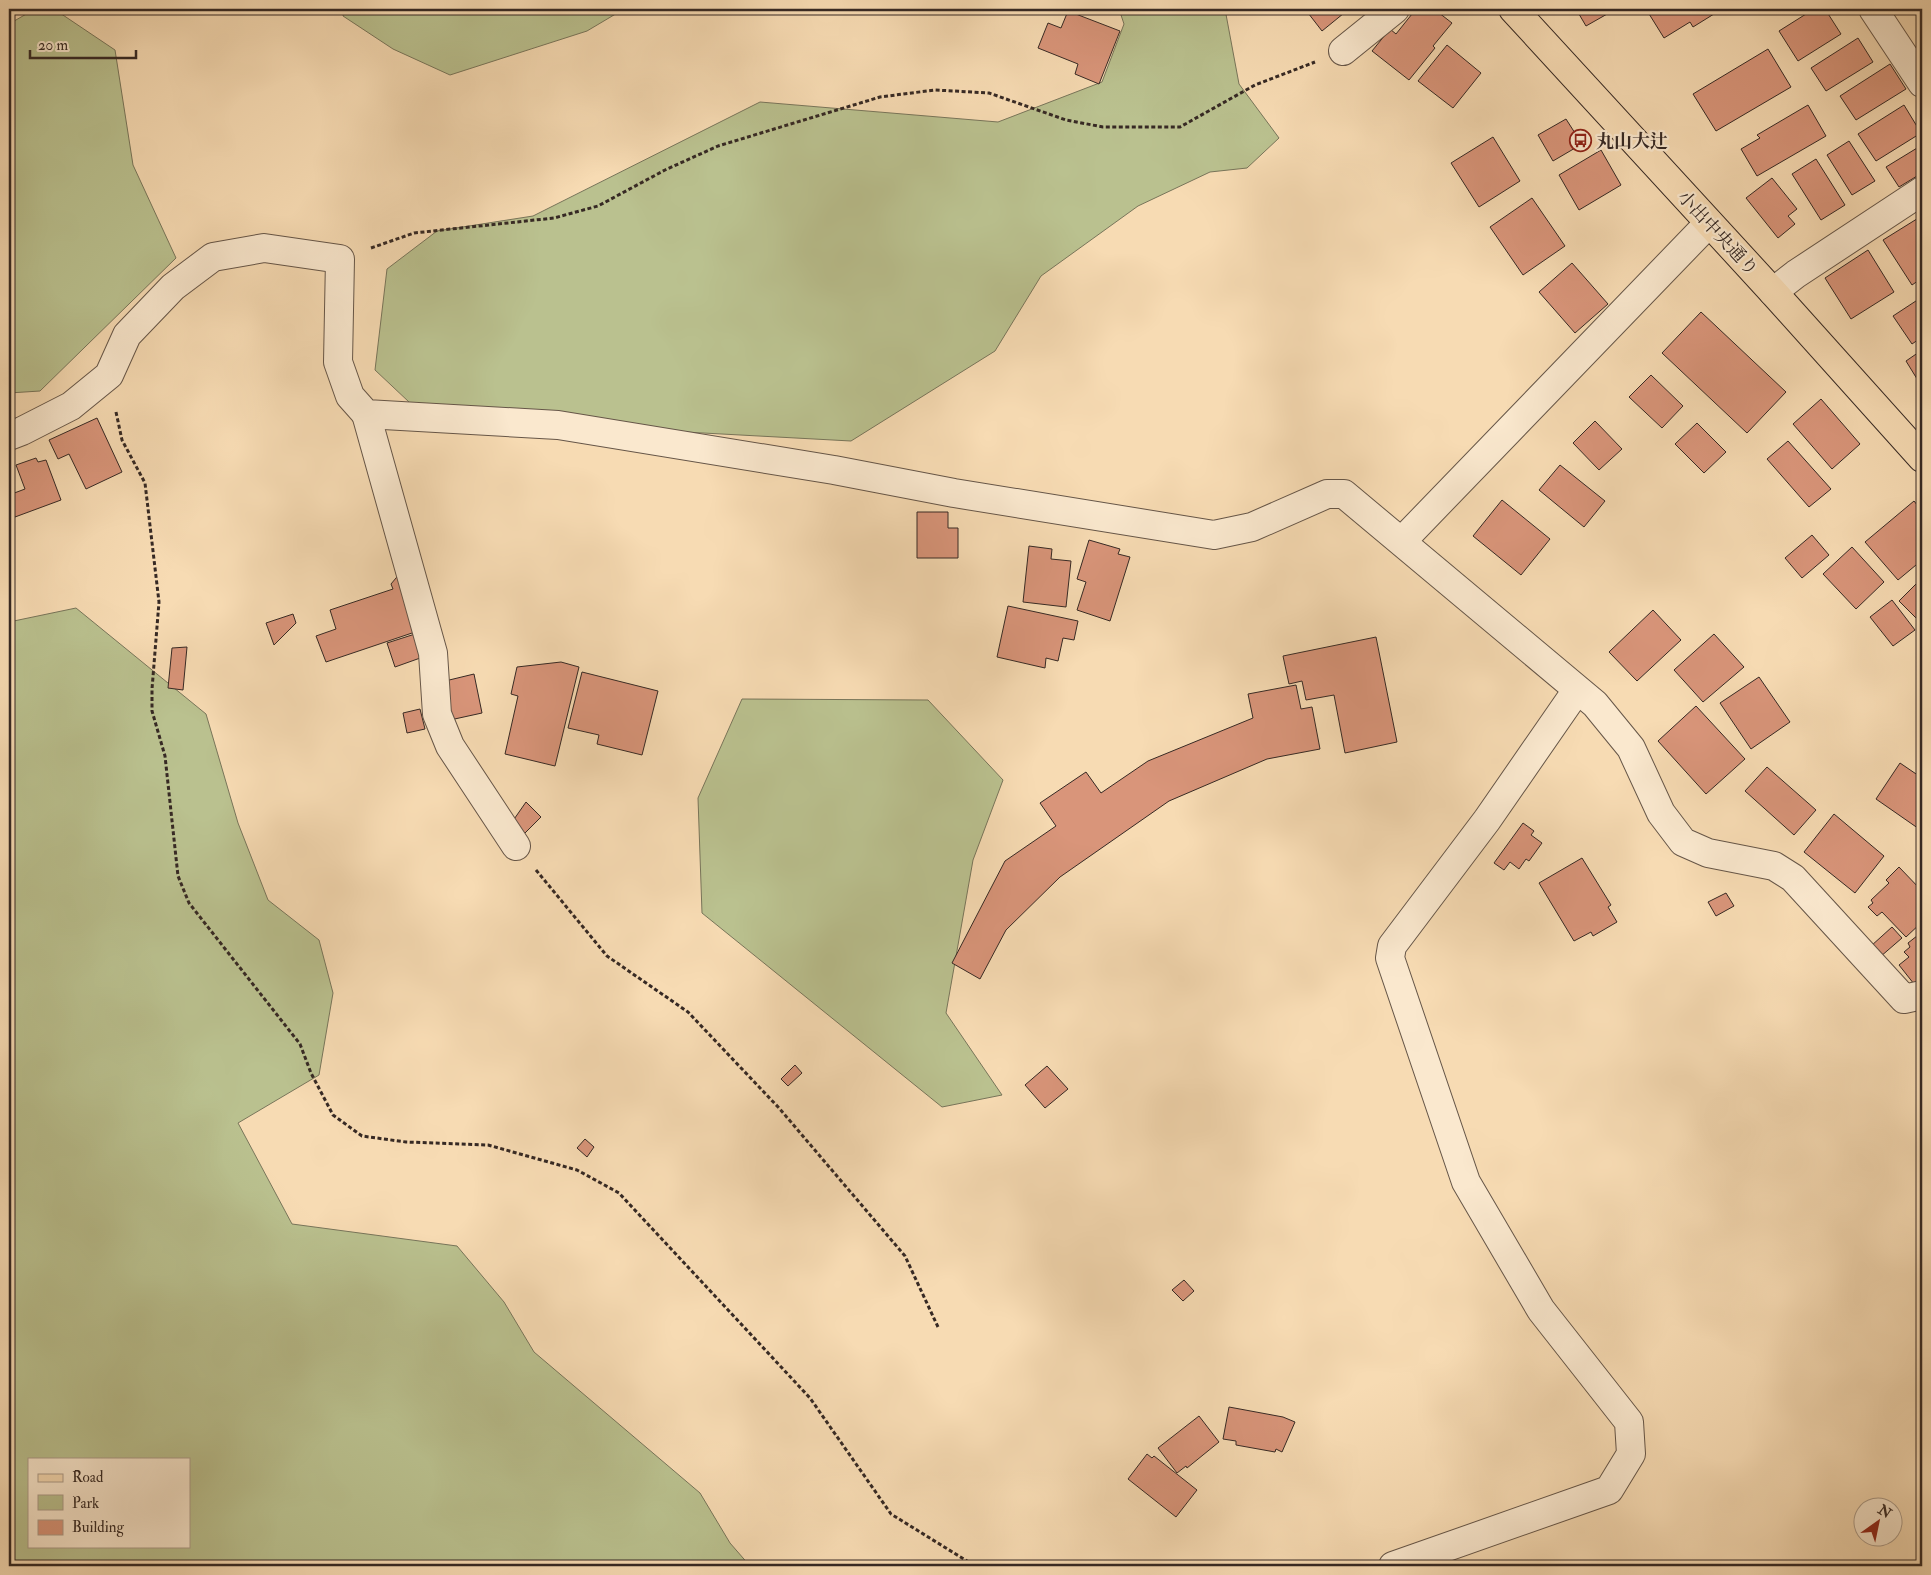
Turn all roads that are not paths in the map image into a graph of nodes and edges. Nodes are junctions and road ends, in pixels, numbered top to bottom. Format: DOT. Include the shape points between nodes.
graph roads {
  1 [pos="1396,9"];
  2 [pos="1513,9"];
  3 [pos="1873,9"];
  4 [pos="1343,51"];
  5 [pos="1922,83"];
  6 [pos="1922,191"];
  7 [pos="1709,223"];
  8 [pos="1773,292"];
  9 [pos="366,414"];
  10 [pos="9,436"];
  11 [pos="1922,458"];
  12 [pos="1402,541"];
  13 [pos="1577,690"];
  14 [pos="516,846"];
  15 [pos="1922,995"];
  16 [pos="1393,1566"];
  1 -- 4 [label="street"];
  2 -- 7 [label="main road, 小出中央通り"];
  3 -- 5 [label="street"];
  6 -- 8 [label="street"];
  7 -- 8 [label="main road, 小出中央通り"];
  7 -- 12 [label="street"];
  8 -- 11 [label="main road, 小出中央通り"];
  9 -- 10 [label="street" via="350,396 338,362 340,259 264,248 213,257 173,287 127,335 109,375 71,406"];
  9 -- 12 [label="street" via="558,425 1214,536 1252,527 1327,494 1344,494"];
  9 -- 14 [label="street" via="433,653 437,714 450,746"];
  12 -- 13 [label="street"];
  13 -- 15 [label="street" via="1595,704 1631,748 1661,813 1683,842 1708,853 1774,866 1793,878 1904,999"];
  13 -- 16 [label="street" via="1487,820 1392,946 1390,958 1466,1182 1541,1310 1629,1422 1631,1454 1609,1490"];
}
